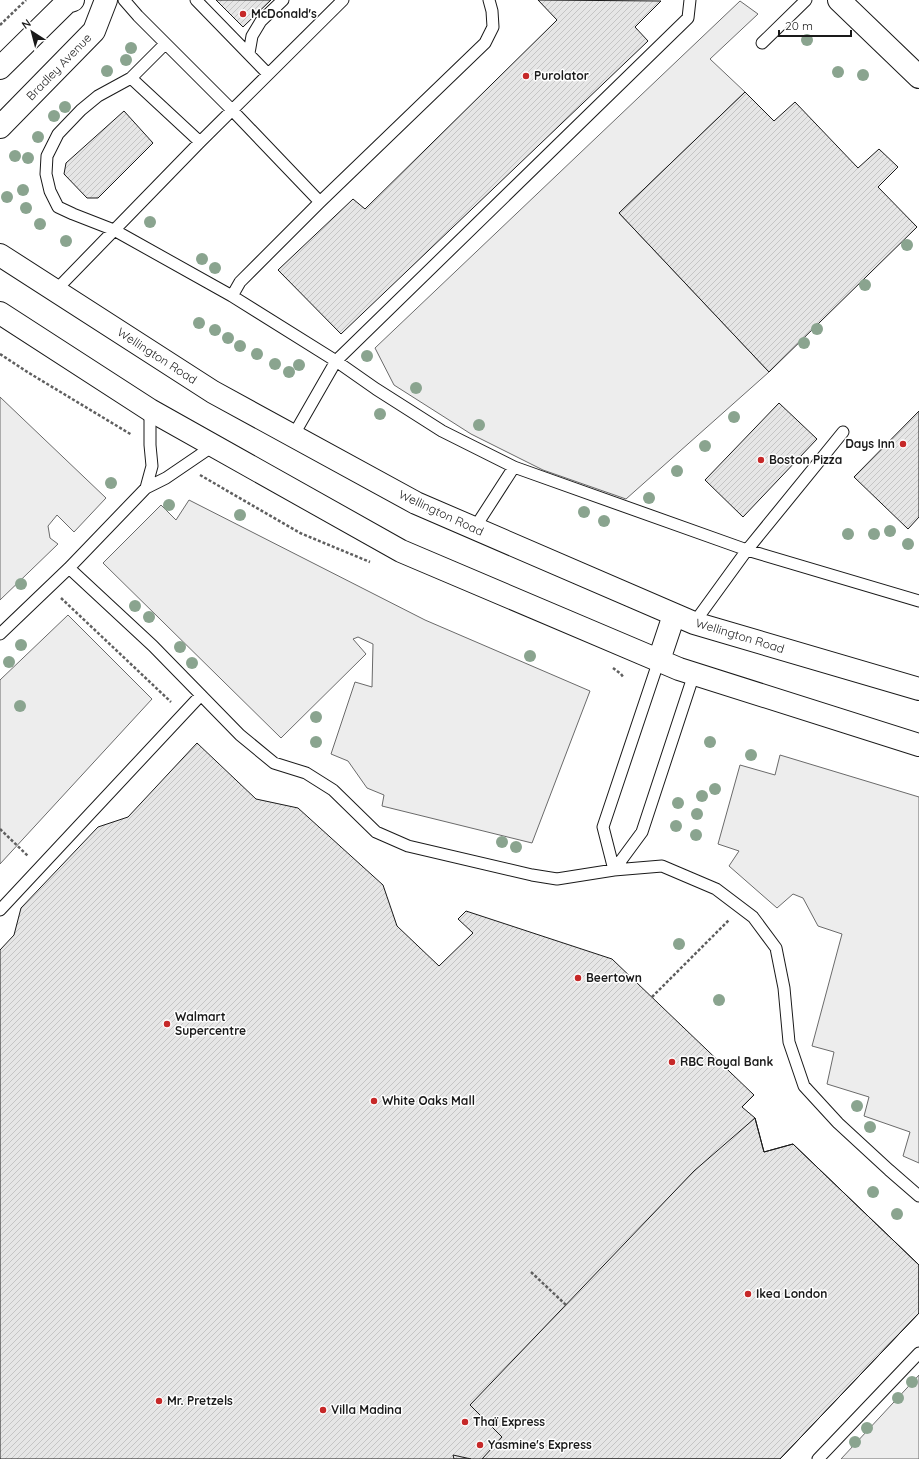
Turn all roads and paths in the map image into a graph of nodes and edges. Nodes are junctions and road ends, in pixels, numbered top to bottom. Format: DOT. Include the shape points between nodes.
graph roads {
  1 [pos="26,0"];
  2 [pos="73,0"];
  3 [pos="106,0"];
  4 [pos="124,0"];
  5 [pos="196,0"];
  6 [pos="283,0"];
  7 [pos="343,0"];
  8 [pos="488,0"];
  9 [pos="690,0"];
  10 [pos="806,0"];
  11 [pos="840,0"];
  12 [pos="0,25"];
  13 [pos="762,43"];
  14 [pos="165,44"];
  15 [pos="249,53"];
  16 [pos="0,68"];
  17 [pos="268,74"];
  18 [pos="919,77"];
  19 [pos="131,78"];
  20 [pos="232,110"];
  21 [pos="0,127"];
  22 [pos="200,142"];
  23 [pos="320,202"];
  24 [pos="114,230"];
  25 [pos="0,255"];
  26 [pos="55,290"];
  27 [pos="232,296"];
  28 [pos="0,313"];
  29 [pos="336,361"];
  30 [pos="150,410"];
  31 [pos="843,432"];
  32 [pos="293,436"];
  33 [pos="214,446"];
  34 [pos="514,467"];
  35 [pos="146,488"];
  36 [pos="474,529"];
  37 [pos="747,550"];
  38 [pos="69,568"];
  39 [pos="49,587"];
  40 [pos="919,601"];
  41 [pos="674,614"];
  42 [pos="694,623"];
  43 [pos="0,634"];
  44 [pos="659,660"];
  45 [pos="694,674"];
  46 [pos="919,689"];
  47 [pos="201,695"];
  48 [pos="183,715"];
  49 [pos="919,745"];
  50 [pos="0,829"];
  51 [pos="40,867"];
  52 [pos="614,870"];
  53 [pos="741,908"];
  54 [pos="0,910"];
  55 [pos="652,998"];
  56 [pos="919,1196"];
  57 [pos="531,1272"];
  58 [pos="566,1305"];
  59 [pos="919,1353"];
  60 [pos="818,1459"];
  1 -- 12 [label="path"];
  2 -- 16 [label="main road" via="67,2"];
  3 -- 21 [label="main road, Bradley Avenue" via="94,31"];
  4 -- 14 [label="lane"];
  5 -- 15 [label="lane"];
  6 -- 15 [label="lane" via="261,21 252,36"];
  7 -- 17 [label="lane"];
  8 -- 23 [label="lane" via="492,11 493,28 485,43"];
  9 -- 29 [label="lane" via="688,18"];
  10 -- 13 [label="lane"];
  11 -- 18 [label="main road"];
  14 -- 19 [label="lane"];
  14 -- 20 [label="lane"];
  15 -- 17 [label="lane"];
  17 -- 20 [label="lane"];
  19 -- 22 [label="lane"];
  19 -- 24 [label="lane" via="98,96 81,110 58,134 47,156 46,174 50,191 58,207"];
  20 -- 22 [label="lane"];
  20 -- 23 [label="lane"];
  22 -- 24 [label="lane"];
  23 -- 27 [label="lane" via="240,282"];
  24 -- 26 [label="lane"];
  24 -- 27 [label="lane"];
  25 -- 26 [label="main road, Wellington Road"];
  26 -- 32 [label="main road, Wellington Road" via="213,392"];
  27 -- 29 [label="lane"];
  28 -- 30 [label="main road"];
  29 -- 32 [label="lane"];
  29 -- 34 [label="lane" via="442,431"];
  30 -- 33 [label="main road"];
  30 -- 35 [label="lane" via="152,466"];
  31 -- 37 [label="lane"];
  32 -- 36 [label="main road, Wellington Road" via="416,503"];
  33 -- 35 [label="lane" via="166,478"];
  33 -- 44 [label="main road" via="401,551"];
  34 -- 36 [label="lane"];
  34 -- 37 [label="lane"];
  35 -- 38 [label="lane"];
  36 -- 41 [label="main road, Wellington Road"];
  37 -- 40 [label="lane"];
  37 -- 42 [label="lane"];
  38 -- 39 [label="lane"];
  38 -- 47 [label="lane" via="153,646"];
  39 -- 43 [label="lane"];
  39 -- 48 [label="path"];
  41 -- 42 [label="main road, Wellington Road"];
  41 -- 44 [label="main road"];
  42 -- 46 [label="main road, Wellington Road"];
  44 -- 45 [label="main road"];
  44 -- 52 [label="lane" via="603,827"];
  45 -- 49 [label="main road"];
  45 -- 52 [label="lane" via="642,832"];
  47 -- 48 [label="lane"];
  47 -- 52 [label="lane" via="240,735 274,763 306,773 333,790 376,832 408,846 557,879"];
  48 -- 51 [label="lane"];
  50 -- 51 [label="path"];
  51 -- 54 [label="lane"];
  52 -- 53 [label="lane" via="662,866 716,889"];
  53 -- 55 [label="path"];
  53 -- 56 [label="lane" via="753,917 776,948 784,988 790,1042 804,1086 838,1123"];
  57 -- 58 [label="path"];
  59 -- 60 [label="lane"];
}
